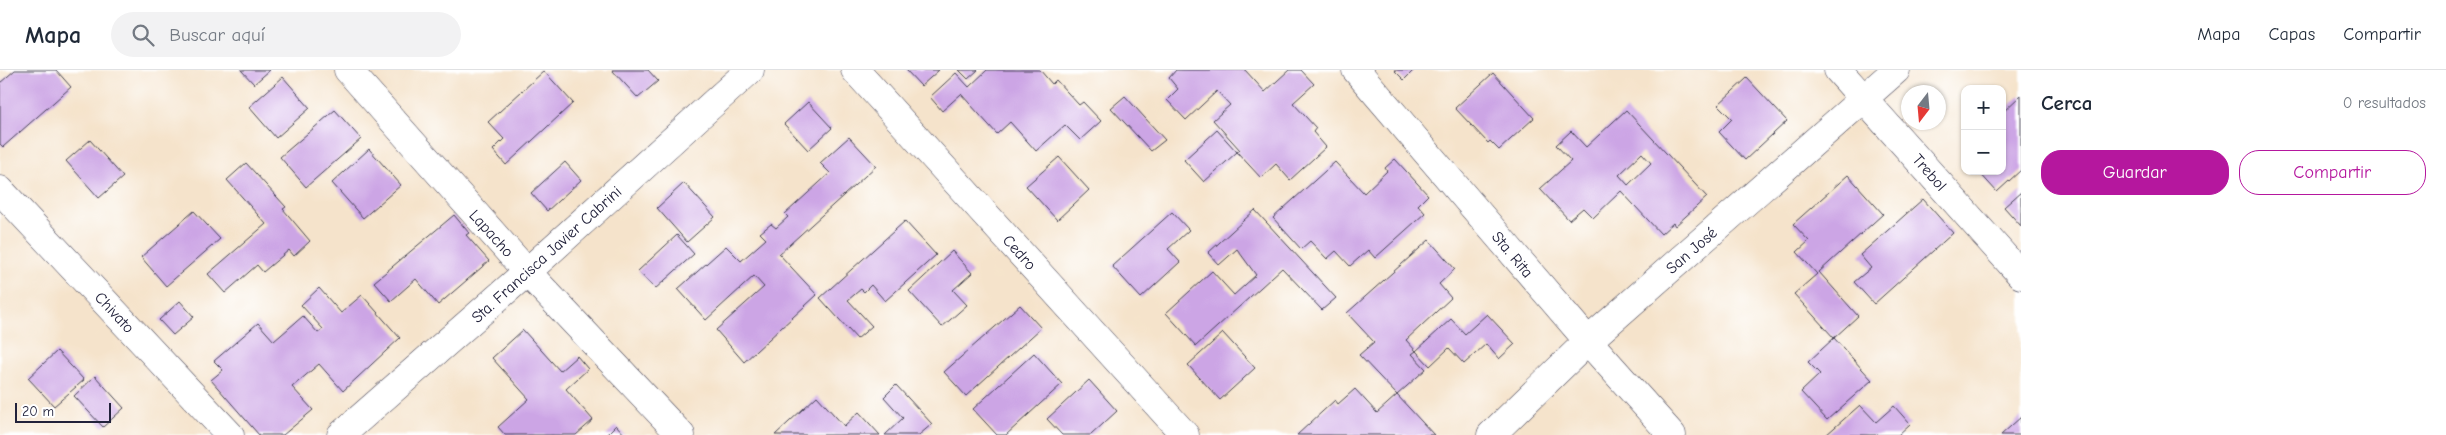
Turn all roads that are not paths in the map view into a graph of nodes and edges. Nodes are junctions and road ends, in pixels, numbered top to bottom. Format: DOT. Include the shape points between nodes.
graph roads {
  1 [pos="348,70"];
  2 [pos="750,70"];
  3 [pos="855,70"];
  4 [pos="1356,70"];
  5 [pos="1838,70"];
  6 [pos="1896,70"];
  7 [pos="1864,98"];
  8 [pos="0,190"];
  9 [pos="527,272"];
  10 [pos="2021,275"];
  11 [pos="1588,341"];
  12 [pos="230,435"];
  13 [pos="341,435"];
  14 [pos="681,435"];
  15 [pos="1185,435"];
  16 [pos="1491,435"];
  17 [pos="1672,435"];
  1 -- 9 [label="street, Lapacho"];
  2 -- 9 [label="street, Sta. Francisca Javier Cabrini"];
  3 -- 15 [label="street, Cedro"];
  4 -- 11 [label="street, Sta. Rita"];
  5 -- 7 [label="street, Trebol"];
  6 -- 7 [label="street, San José"];
  7 -- 10 [label="street, Trebol"];
  7 -- 11 [label="street, San José"];
  8 -- 12 [label="street, Chivato"];
  9 -- 13 [label="street, Sta. Francisca Javier Cabrini"];
  9 -- 14 [label="street, Lapacho"];
  11 -- 16 [label="street, San José"];
  11 -- 17 [label="street, Sta. Rita"];
}
